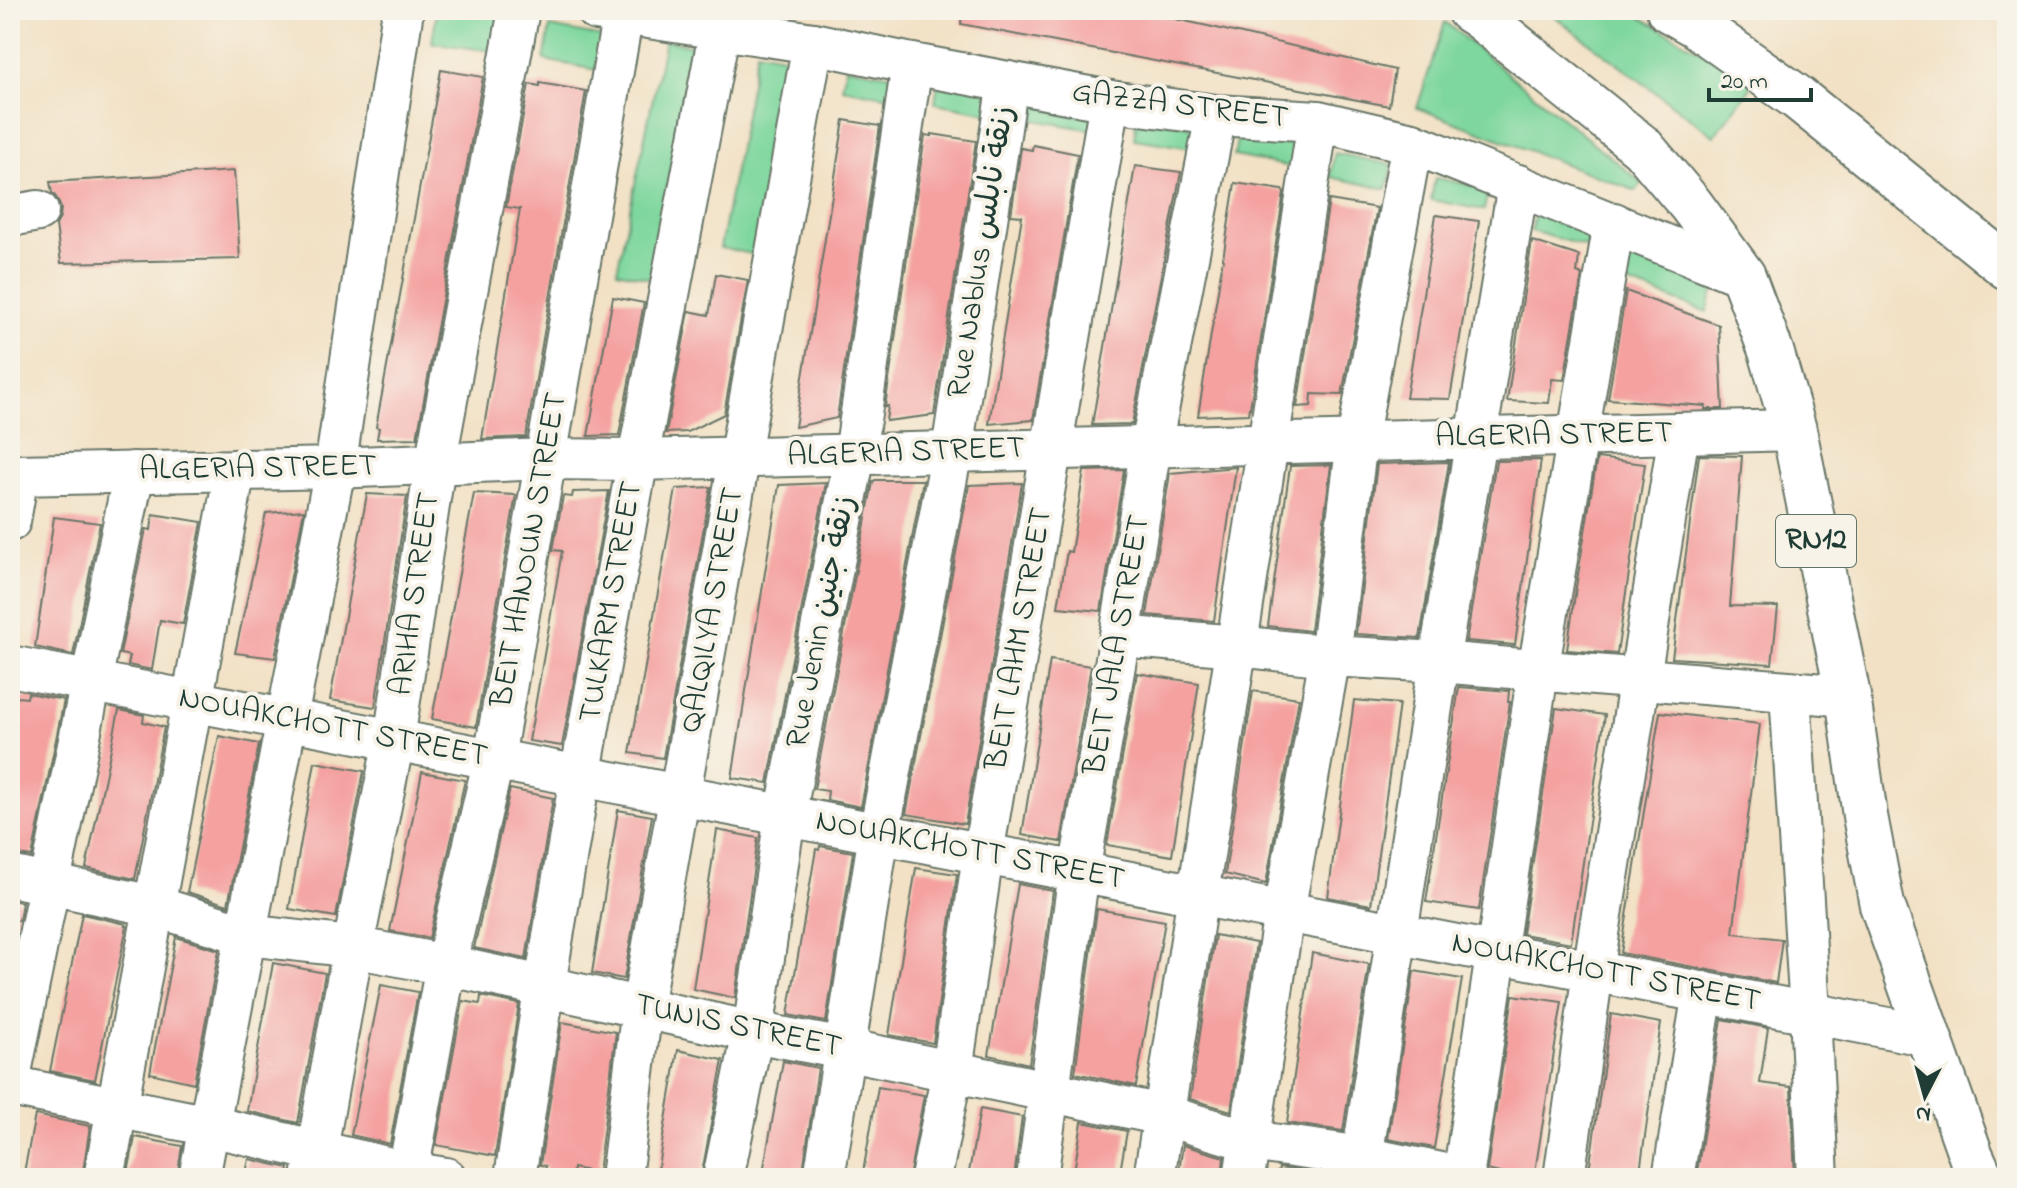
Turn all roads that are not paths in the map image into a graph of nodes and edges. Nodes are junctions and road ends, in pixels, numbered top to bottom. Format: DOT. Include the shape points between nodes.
graph roads {
  1 [pos="403,10"];
  2 [pos="519,10"];
  3 [pos="1469,10"];
  4 [pos="1669,10"];
  5 [pos="610,12"];
  6 [pos="720,28"];
  7 [pos="813,43"];
  8 [pos="912,64"];
  9 [pos="1008,82"];
  10 [pos="1110,101"];
  11 [pos="1216,115"];
  12 [pos="1318,121"];
  13 [pos="1412,143"];
  14 [pos="1518,185"];
  15 [pos="1614,223"];
  16 [pos="2007,267"];
  17 [pos="1743,276"];
  18 [pos="1794,430"];
  19 [pos="1679,433"];
  20 [pos="1579,435"];
  21 [pos="1477,438"];
  22 [pos="1357,441"];
  23 [pos="1267,443"];
  24 [pos="1151,446"];
  25 [pos="1052,449"];
  26 [pos="952,451"];
  27 [pos="855,454"];
  28 [pos="741,457"];
  29 [pos="545,459"];
  30 [pos="637,460"];
  31 [pos="435,465"];
  32 [pos="335,468"];
  33 [pos="235,470"];
  34 [pos="134,472"];
  35 [pos="10,521"];
  36 [pos="1120,636"];
  37 [pos="1237,646"];
  38 [pos="1330,656"];
  39 [pos="1439,662"];
  40 [pos="10,666"];
  41 [pos="1538,671"];
  42 [pos="1641,679"];
  43 [pos="91,681"];
  44 [pos="1790,692"];
  45 [pos="1848,696"];
  46 [pos="192,701"];
  47 [pos="287,719"];
  48 [pos="394,740"];
  49 [pos="494,758"];
  50 [pos="581,776"];
  51 [pos="680,795"];
  52 [pos="785,816"];
  53 [pos="879,834"];
  54 [pos="983,854"];
  55 [pos="1079,872"];
  56 [pos="10,876"];
  57 [pos="50,884"];
  58 [pos="1197,895"];
  59 [pos="154,906"];
  60 [pos="1284,912"];
  61 [pos="1397,933"];
  62 [pos="247,935"];
  63 [pos="353,947"];
  64 [pos="1497,953"];
  65 [pos="446,965"];
  66 [pos="1593,971"];
  67 [pos="543,987"];
  68 [pos="1703,992"];
  69 [pos="642,1007"];
  70 [pos="1810,1012"];
  71 [pos="753,1032"];
  72 [pos="1929,1036"];
  73 [pos="844,1049"];
  74 [pos="952,1071"];
  75 [pos="10,1077"];
  76 [pos="10,1086"];
  77 [pos="1048,1091"];
  78 [pos="117,1108"];
  79 [pos="1163,1115"];
  80 [pos="210,1126"];
  81 [pos="1248,1159"];
  82 [pos="315,1164"];
  83 [pos="1361,1167"];
  84 [pos="421,1176"];
  85 [pos="104,1178"];
  86 [pos="199,1178"];
  87 [pos="515,1178"];
  88 [pos="621,1178"];
  89 [pos="723,1178"];
  90 [pos="824,1178"];
  91 [pos="931,1178"];
  92 [pos="1037,1178"];
  93 [pos="1154,1178"];
  94 [pos="1464,1178"];
  95 [pos="1564,1178"];
  96 [pos="1673,1178"];
  97 [pos="1818,1178"];
  98 [pos="1981,1178"];
  1 -- 32 [label="street"];
  2 -- 31 [label="street, ARIHA STREET"];
  3 -- 17 [label="main road, RN12" via="1642,147"];
  4 -- 16 [label="main road" via="1798,98"];
  5 -- 6 [label="street, GAZZA STREET"];
  5 -- 29 [label="street, BEIT HANOUN STREET"];
  6 -- 7 [label="street, GAZZA STREET"];
  6 -- 30 [label="street, TULKARM STREET"];
  7 -- 8 [label="street, GAZZA STREET"];
  7 -- 28 [label="street, QALQILYA STREET"];
  8 -- 9 [label="street, GAZZA STREET"];
  8 -- 27 [label="street, Rue Jenin زنقة جنين"];
  9 -- 10 [label="street, GAZZA STREET"];
  9 -- 26 [label="street, Rue Nablus زنقة نابلس"];
  10 -- 11 [label="street, GAZZA STREET"];
  10 -- 25 [label="street, BEIT LAHM STREET"];
  11 -- 12 [label="street, GAZZA STREET"];
  11 -- 24 [label="street, BEIT JALA STREET"];
  12 -- 13 [label="street, GAZZA STREET"];
  12 -- 23 [label="street"];
  13 -- 14 [label="street, GAZZA STREET"];
  13 -- 22 [label="street"];
  14 -- 15 [label="street, GAZZA STREET"];
  14 -- 21 [label="street"];
  15 -- 17 [label="street, GAZZA STREET"];
  15 -- 20 [label="street"];
  17 -- 18 [label="main road, RN12"];
  18 -- 19 [label="street, ALGERIA STREET"];
  18 -- 45 [label="main road, RN12"];
  19 -- 20 [label="street, ALGERIA STREET"];
  19 -- 42 [label="street"];
  20 -- 21 [label="street, ALGERIA STREET"];
  20 -- 41 [label="street"];
  21 -- 22 [label="street, ALGERIA STREET"];
  21 -- 39 [label="street"];
  22 -- 23 [label="street, ALGERIA STREET"];
  22 -- 38 [label="street"];
  23 -- 24 [label="street, ALGERIA STREET"];
  23 -- 37 [label="street"];
  24 -- 25 [label="street, ALGERIA STREET"];
  24 -- 36 [label="street, BEIT JALA STREET"];
  25 -- 26 [label="street, ALGERIA STREET"];
  25 -- 54 [label="street, BEIT LAHM STREET"];
  26 -- 27 [label="street, ALGERIA STREET"];
  26 -- 53 [label="street, Rue Nablus زنقة نابلس"];
  27 -- 28 [label="street, ALGERIA STREET"];
  27 -- 52 [label="street, Rue Jenin زنقة جنين"];
  28 -- 30 [label="street, ALGERIA STREET"];
  28 -- 51 [label="street, QALQILYA STREET"];
  29 -- 30 [label="street, ALGERIA STREET"];
  29 -- 31 [label="street, ALGERIA STREET"];
  29 -- 49 [label="street, BEIT HANOUN STREET"];
  30 -- 50 [label="street, TULKARM STREET"];
  31 -- 32 [label="street, ALGERIA STREET"];
  31 -- 48 [label="street, ARIHA STREET"];
  32 -- 33 [label="street, ALGERIA STREET"];
  32 -- 47 [label="street"];
  33 -- 34 [label="street, ALGERIA STREET"];
  33 -- 46 [label="street"];
  34 -- 35 [label="street, ALGERIA STREET" via="18,475"];
  34 -- 43 [label="street"];
  36 -- 37 [label="street"];
  36 -- 55 [label="street, BEIT JALA STREET"];
  37 -- 38 [label="street"];
  37 -- 58 [label="street"];
  38 -- 39 [label="street"];
  38 -- 60 [label="street"];
  39 -- 41 [label="street"];
  39 -- 61 [label="street"];
  40 -- 43 [label="street, NOUAKCHOTT STREET"];
  41 -- 42 [label="street"];
  41 -- 64 [label="street"];
  42 -- 44 [label="street"];
  42 -- 66 [label="street"];
  43 -- 46 [label="street, NOUAKCHOTT STREET"];
  43 -- 57 [label="street"];
  44 -- 45 [label="street"];
  44 -- 70 [label="street"];
  45 -- 72 [label="main road, RN12" via="1882,905"];
  46 -- 47 [label="street, NOUAKCHOTT STREET"];
  46 -- 59 [label="street"];
  47 -- 48 [label="street, NOUAKCHOTT STREET"];
  47 -- 62 [label="street"];
  48 -- 49 [label="street, NOUAKCHOTT STREET"];
  48 -- 63 [label="street, ARIHA STREET"];
  49 -- 50 [label="street, NOUAKCHOTT STREET"];
  49 -- 65 [label="street, BEIT HANOUN STREET"];
  50 -- 51 [label="street, NOUAKCHOTT STREET"];
  50 -- 67 [label="street, TULKARM STREET"];
  51 -- 52 [label="street, NOUAKCHOTT STREET"];
  51 -- 69 [label="street, QALQILYA STREET"];
  52 -- 53 [label="street, NOUAKCHOTT STREET"];
  52 -- 71 [label="street, Rue Jenin زنقة جنين"];
  53 -- 54 [label="street, NOUAKCHOTT STREET"];
  53 -- 73 [label="street, Rue Nablus زنقة نابلس"];
  54 -- 55 [label="street, NOUAKCHOTT STREET"];
  54 -- 74 [label="street, BEIT LAHM STREET"];
  55 -- 58 [label="street, NOUAKCHOTT STREET"];
  55 -- 77 [label="street, BEIT JALA STREET"];
  56 -- 57 [label="street, TUNIS STREET"];
  57 -- 59 [label="street, TUNIS STREET"];
  57 -- 75 [label="street"];
  58 -- 60 [label="street, NOUAKCHOTT STREET"];
  58 -- 79 [label="street"];
  59 -- 62 [label="street, TUNIS STREET"];
  59 -- 78 [label="street"];
  60 -- 61 [label="street, NOUAKCHOTT STREET"];
  60 -- 81 [label="street"];
  61 -- 64 [label="street, NOUAKCHOTT STREET"];
  61 -- 83 [label="street"];
  62 -- 63 [label="street, TUNIS STREET"];
  62 -- 80 [label="street"];
  63 -- 65 [label="street, TUNIS STREET"];
  63 -- 82 [label="street, ARIHA STREET"];
  64 -- 66 [label="street, NOUAKCHOTT STREET"];
  64 -- 94 [label="street"];
  65 -- 67 [label="street, TUNIS STREET"];
  65 -- 84 [label="street, BEIT HANOUN STREET"];
  66 -- 68 [label="street, NOUAKCHOTT STREET"];
  66 -- 95 [label="street"];
  67 -- 69 [label="street, TUNIS STREET"];
  67 -- 87 [label="street, TULKARM STREET"];
  68 -- 70 [label="street, NOUAKCHOTT STREET"];
  68 -- 96 [label="street"];
  69 -- 71 [label="street, TUNIS STREET"];
  69 -- 88 [label="street, QALQILYA STREET"];
  70 -- 72 [label="street, NOUAKCHOTT STREET"];
  70 -- 97 [label="street"];
  71 -- 73 [label="street, TUNIS STREET"];
  71 -- 89 [label="street, Rue Jenin زنقة جنين"];
  72 -- 98 [label="main road, RN12"];
  73 -- 74 [label="street, TUNIS STREET"];
  73 -- 90 [label="street, Rue Nablus زنقة نابلس"];
  74 -- 77 [label="street, TUNIS STREET"];
  74 -- 91 [label="street, BEIT LAHM STREET"];
  76 -- 78 [label="street"];
  77 -- 79 [label="street, TUNIS STREET"];
  77 -- 92 [label="street, BEIT JALA STREET"];
  78 -- 80 [label="street"];
  78 -- 85 [label="street"];
  79 -- 81 [label="street, TUNIS STREET"];
  79 -- 93 [label="street"];
  80 -- 82 [label="street"];
  80 -- 86 [label="street"];
  81 -- 83 [label="street, TUNIS STREET"];
  82 -- 84 [label="street"];
  83 -- 94 [label="street, TUNIS STREET"];
}
